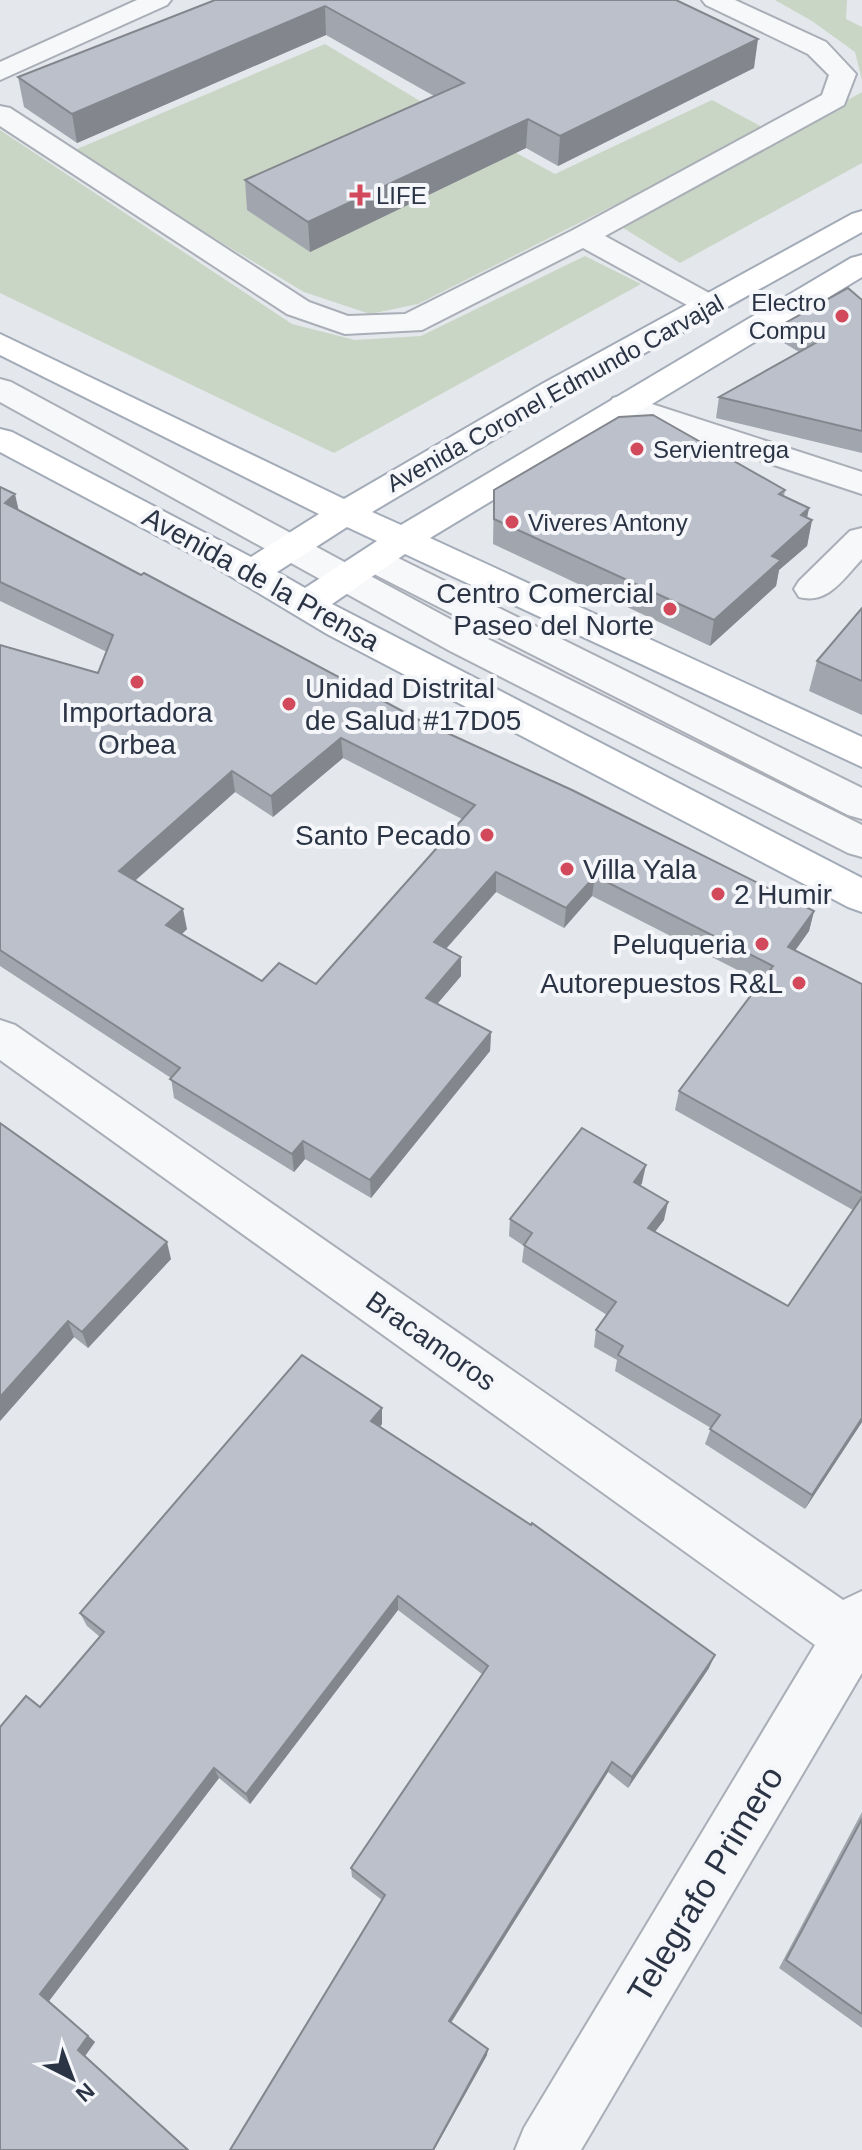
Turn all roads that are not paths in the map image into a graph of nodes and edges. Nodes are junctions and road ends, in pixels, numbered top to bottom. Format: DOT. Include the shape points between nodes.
graph roads {
  1 [pos="158,0"];
  2 [pos="715,0"];
  3 [pos="0,72"];
  4 [pos="0,114"];
  5 [pos="862,220"];
  6 [pos="583,236"];
  7 [pos="862,264"];
  8 [pos="709,305"];
  9 [pos="0,343"];
  10 [pos="0,373"];
  11 [pos="0,389"];
  12 [pos="624,405"];
  13 [pos="0,439"];
  14 [pos="862,483"];
  15 [pos="317,530"];
  16 [pos="862,539"];
  17 [pos="402,540"];
  18 [pos="357,568"];
  19 [pos="251,573"];
  20 [pos="812,589"];
  21 [pos="305,605"];
  22 [pos="862,753"];
  23 [pos="862,805"];
  24 [pos="862,842"];
  25 [pos="862,896"];
  26 [pos="0,1037"];
  27 [pos="858,1634"];
  28 [pos="546,2150"];
  1 -- 3 [label="street"];
  2 -- 6 [label="street" via="817,48 843,74 834,99"];
  4 -- 6 [label="street" via="298,308 345,325 411,323"];
  5 -- 8 [label="main road, Avenida Coronel Edmundo Carvajal"];
  6 -- 8 [label="street"];
  7 -- 12 [label="main road, Avenida Coronel Edmundo Carvajal"];
  8 -- 15 [label="main road, Avenida Coronel Edmundo Carvajal"];
  9 -- 15 [label="main road"];
  10 -- 15 [label="street"];
  11 -- 15 [label="street"];
  12 -- 14 [label="street"];
  12 -- 17 [label="main road, Avenida Coronel Edmundo Carvajal"];
  13 -- 19 [label="main road, Avenida de la Prensa"];
  15 -- 17 [label="main road"];
  15 -- 18 [label="street"];
  15 -- 19 [label="main road, Avenida Coronel Edmundo Carvajal"];
  16 -- 20 [label="street"];
  17 -- 18 [label="main road, Avenida Coronel Edmundo Carvajal"];
  17 -- 22 [label="main road"];
  18 -- 21 [label="main road, Avenida Coronel Edmundo Carvajal"];
  18 -- 23 [label="street"];
  18 -- 24 [label="street" via="380,594 463,642"];
  19 -- 21 [label="main road, Avenida de la Prensa"];
  21 -- 25 [label="main road, Avenida de la Prensa"];
  26 -- 27 [label="street, Bracamoros"];
  27 -- 28 [label="street, Telegrafo Primero"];
}
